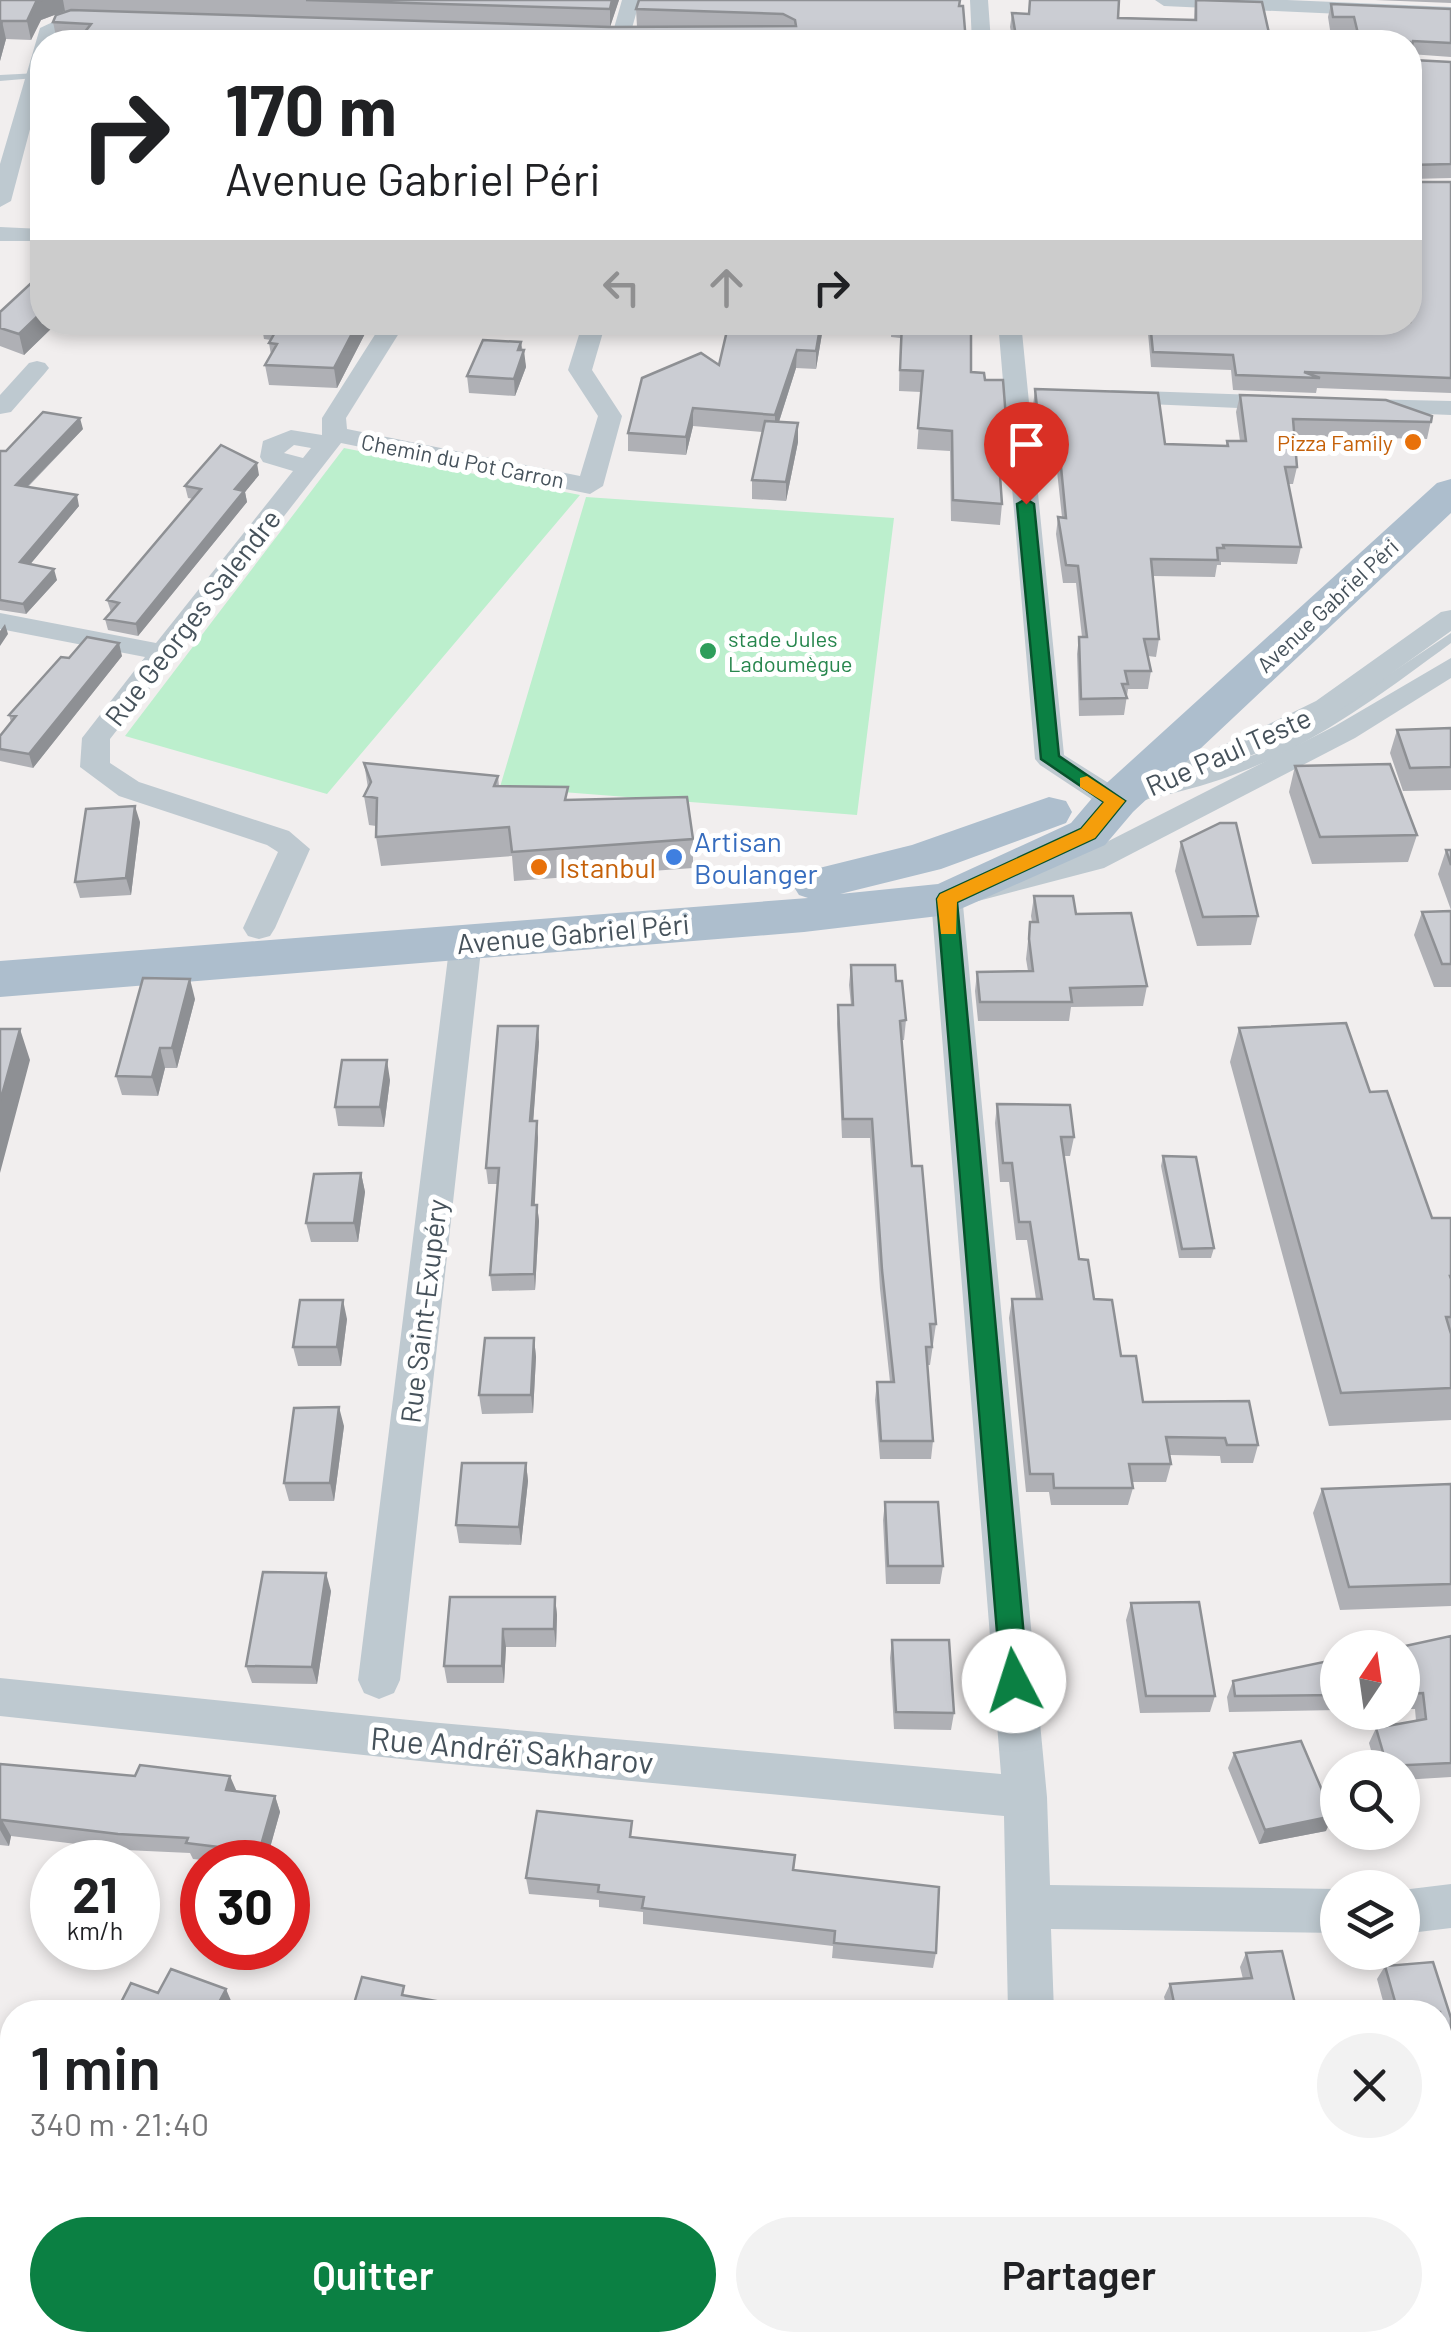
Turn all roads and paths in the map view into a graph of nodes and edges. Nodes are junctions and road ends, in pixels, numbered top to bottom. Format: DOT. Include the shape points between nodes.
graph roads {
  1 [pos="631,0"];
  2 [pos="979,0"];
  3 [pos="1164,0"];
  4 [pos="1451,13"];
  5 [pos="122,20"];
  6 [pos="48,30"];
  7 [pos="622,30"];
  8 [pos="981,30"];
  9 [pos="30,75"];
  10 [pos="0,78"];
  11 [pos="30,87"];
  12 [pos="8,141"];
  13 [pos="0,201"];
  14 [pos="0,234"];
  15 [pos="30,235"];
  16 [pos="386,335"];
  17 [pos="590,335"];
  18 [pos="1012,335"];
  19 [pos="37,368"];
  20 [pos="1094,396"];
  21 [pos="1451,408"];
  22 [pos="1,414"];
  23 [pos="332,438"];
  24 [pos="309,468"];
  25 [pos="1451,491"];
  26 [pos="0,621"];
  27 [pos="1448,630"];
  28 [pos="166,653"];
  29 [pos="1451,666"];
  30 [pos="1116,801"];
  31 [pos="947,899"];
  32 [pos="259,928"];
  33 [pos="466,941"];
  34 [pos="0,947"];
  35 [pos="0,979"];
  36 [pos="379,1680"];
  37 [pos="0,1697"];
  38 [pos="1025,1797"];
  39 [pos="1451,1906"];
  40 [pos="1027,1907"];
  41 [pos="1420,1910"];
  42 [pos="1320,1911"];
  43 [pos="1031,2000"];
  1 -- 7 [label="street"];
  2 -- 8 [label="street"];
  3 -- 4 [label="street"];
  5 -- 6 [label="street" via="58,22"];
  9 -- 10 [label="lane"];
  11 -- 12 [label="street"];
  12 -- 13 [label="street"];
  14 -- 15 [label="street"];
  16 -- 23 [label="street, Rue Georges Salendre" via="334,418"];
  17 -- 23 [label="street, Chemin du Pot Carron" via="580,370 610,416 590,486"];
  18 -- 30 [label="street" via="1025,394 1050,759"];
  19 -- 22 [label="street"];
  20 -- 21 [label="street"];
  23 -- 24 [label="street, Rue Georges Salendre"];
  23 -- 24 [label="street" via="291,436 272,446 272,457 281,463"];
  24 -- 28 [label="street, Rue Georges Salendre"];
  25 -- 30 [label="main road, Avenue Gabriel Péri"];
  26 -- 28 [label="street"];
  27 -- 30 [label="street, Rue Paul Teste" via="1326,706"];
  28 -- 32 [label="street, Rue Georges Salendre" via="96,738 95,767 130,789 295,849"];
  29 -- 31 [label="street, Rue Paul Teste" via="1345,732 1094,861"];
  30 -- 31 [label="main road, Avenue Gabriel Péri" via="1088,834"];
  30 -- 32 [label="main road, Avenue Gabriel Péri" via="1042,814 924,858 816,884"];
  31 -- 33 [label="main road, Avenue Gabriel Péri"];
  31 -- 38 [label="street"];
  32 -- 34 [label="main road, Avenue Gabriel Péri"];
  33 -- 35 [label="main road, Avenue Gabriel Péri"];
  33 -- 36 [label="street, Rue Saint-Exupéry"];
  37 -- 38 [label="street, Rue Andréï Sakharov"];
  38 -- 40 [label="street"];
  39 -- 41 [label="street"];
  40 -- 42 [label="street"];
  40 -- 43 [label="street"];
}
